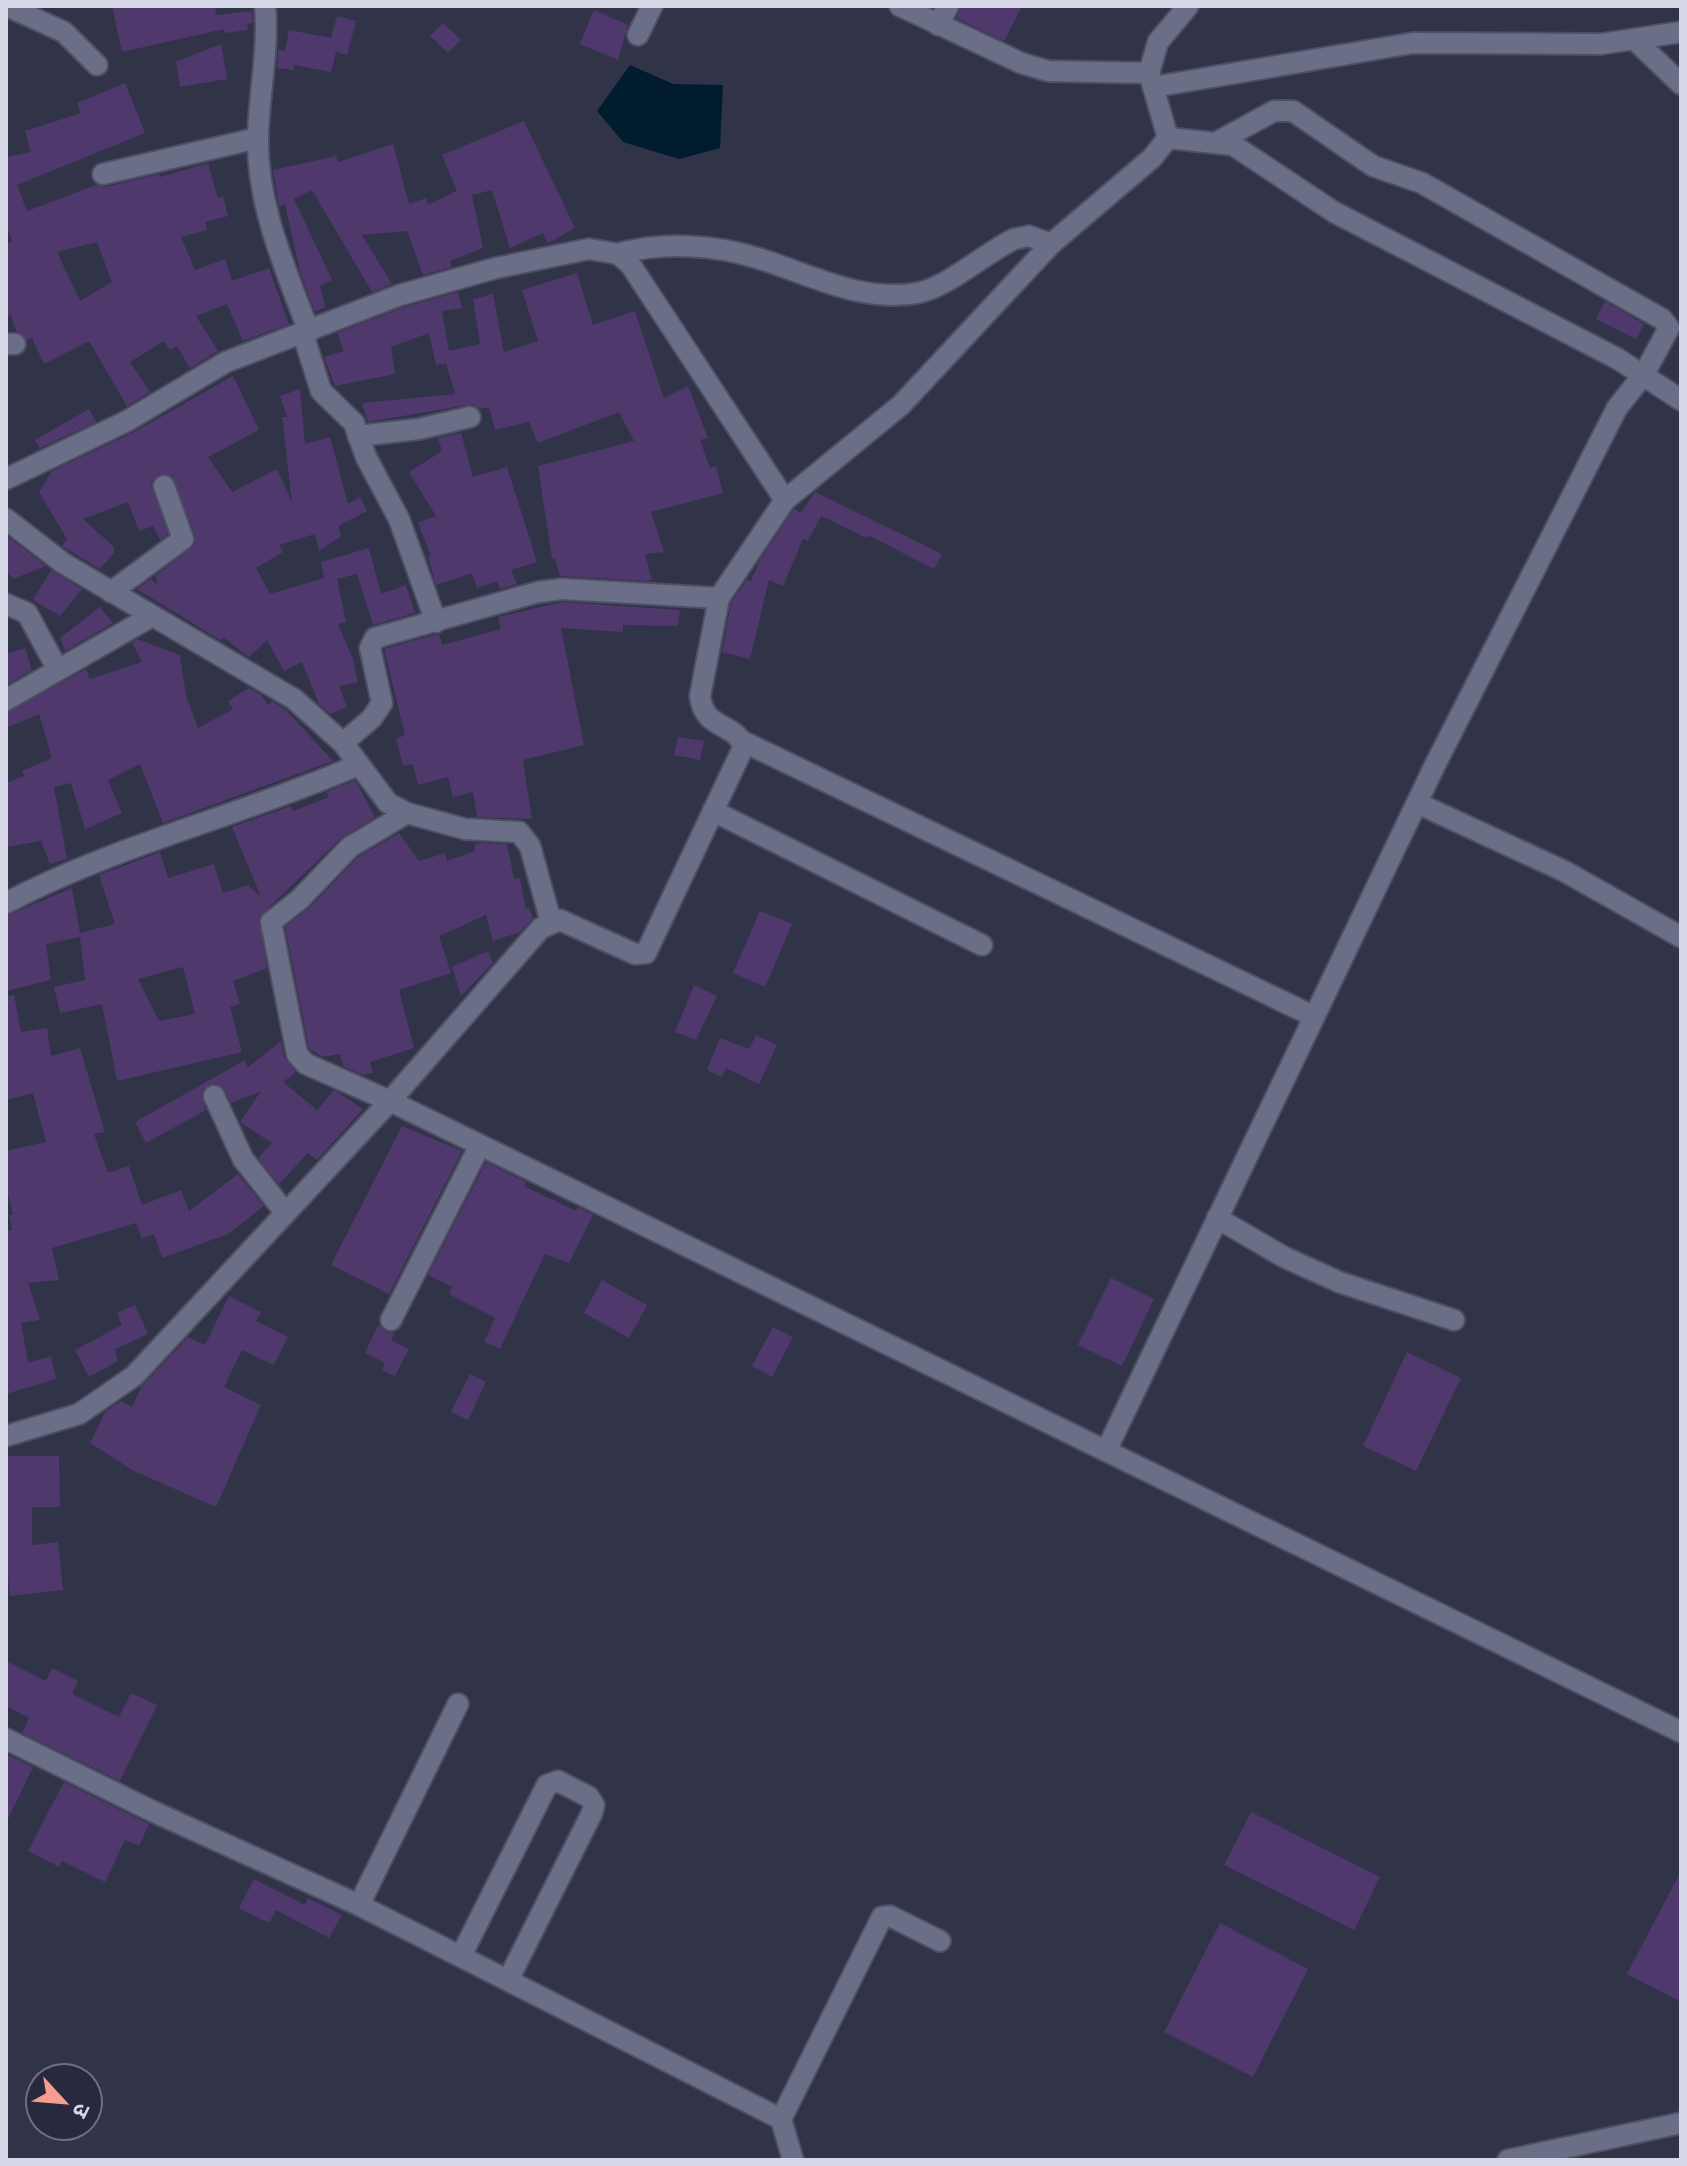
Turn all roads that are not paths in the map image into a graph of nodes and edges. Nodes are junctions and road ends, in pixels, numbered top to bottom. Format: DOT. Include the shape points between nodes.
graph roads {
  1 [pos="7,6"];
  2 [pos="265,6"];
  3 [pos="652,6"];
  4 [pos="900,6"];
  5 [pos="948,6"];
  6 [pos="1188,6"];
  7 [pos="1203,6"];
  8 [pos="1173,22"];
  9 [pos="938,25"];
  10 [pos="1681,32"];
  11 [pos="638,35"];
  12 [pos="1636,41"];
  13 [pos="97,65"];
  14 [pos="1151,80"];
  15 [pos="1681,84"];
  16 [pos="1168,134"];
  17 [pos="258,138"];
  18 [pos="1219,141"];
  19 [pos="103,174"];
  20 [pos="1051,244"];
  21 [pos="617,254"];
  22 [pos="306,333"];
  23 [pos="1644,374"];
  24 [pos="1681,400"];
  25 [pos="470,417"];
  26 [pos="358,436"];
  27 [pos="6,479"];
  28 [pos="164,486"];
  29 [pos="785,500"];
  30 [pos="6,519"];
  31 [pos="111,592"];
  32 [pos="719,598"];
  33 [pos="6,604"];
  34 [pos="152,616"];
  35 [pos="436,622"];
  36 [pos="58,670"];
  37 [pos="6,700"];
  38 [pos="742,741"];
  39 [pos="343,743"];
  40 [pos="358,765"];
  41 [pos="1417,803"];
  42 [pos="713,811"];
  43 [pos="407,813"];
  44 [pos="6,903"];
  45 [pos="551,922"];
  46 [pos="1681,937"];
  47 [pos="982,945"];
  48 [pos="1313,1016"];
  49 [pos="214,1096"];
  50 [pos="390,1101"];
  51 [pos="480,1145"];
  52 [pos="284,1211"];
  53 [pos="1217,1218"];
  54 [pos="391,1320"];
  55 [pos="1454,1320"];
  56 [pos="6,1436"];
  57 [pos="1106,1451"];
  58 [pos="458,1704"];
  59 [pos="1681,1732"];
  60 [pos="6,1739"];
  61 [pos="359,1905"];
  62 [pos="940,1941"];
  63 [pos="461,1956"];
  64 [pos="508,1980"];
  65 [pos="781,2119"];
  66 [pos="1681,2123"];
  67 [pos="1560,2155"];
  68 [pos="793,2160"];
  69 [pos="1508,2160"];
  1 -- 13 [label="street" via="64,32"];
  2 -- 17 [label="street"];
  3 -- 11 [label="street"];
  4 -- 9 [label="street"];
  5 -- 9 [label="street"];
  6 -- 8 [label="street"];
  7 -- 8 [label="street"];
  8 -- 14 [label="street" via="1158,42"];
  9 -- 14 [label="street" via="1048,71"];
  10 -- 12 [label="street"];
  12 -- 14 [label="street" via="1413,43"];
  12 -- 15 [label="street"];
  14 -- 16 [label="street"];
  16 -- 18 [label="street"];
  16 -- 20 [label="street" via="1152,158"];
  17 -- 19 [label="street"];
  17 -- 22 [label="street" via="263,195"];
  18 -- 23 [label="street" via="1248,153 1334,212"];
  18 -- 23 [label="street" via="1274,111 1300,114 1373,166 1422,183 1662,319 1668,334"];
  20 -- 21 [label="street" via="1029,236 1014,239 921,293 892,295 828,285 756,258 711,249 645,247"];
  20 -- 29 [label="street" via="901,405"];
  21 -- 22 [label="street" via="589,249 496,268 400,295"];
  21 -- 29 [label="street" via="630,264"];
  22 -- 26 [label="street" via="321,391 349,415"];
  22 -- 27 [label="street" via="226,362 127,421"];
  23 -- 24 [label="street"];
  23 -- 41 [label="street" via="1617,408"];
  25 -- 26 [label="street"];
  26 -- 35 [label="street" via="411,547"];
  28 -- 31 [label="street" via="183,539"];
  29 -- 32 [label="street"];
  30 -- 31 [label="street"];
  31 -- 34 [label="street"];
  32 -- 35 [label="street" via="562,589"];
  32 -- 38 [label="street" via="701,709"];
  33 -- 36 [label="street" via="27,613"];
  34 -- 36 [label="street"];
  34 -- 39 [label="street" via="294,699"];
  35 -- 39 [label="street" via="371,642 382,703"];
  36 -- 37 [label="street"];
  38 -- 42 [label="street" via="741,755"];
  38 -- 48 [label="street"];
  39 -- 40 [label="street"];
  40 -- 43 [label="street" via="388,803"];
  40 -- 44 [label="street" via="81,869"];
  41 -- 46 [label="street" via="1564,871"];
  41 -- 48 [label="street"];
  42 -- 45 [label="street" via="646,953 635,954 573,924"];
  42 -- 47 [label="street"];
  43 -- 45 [label="street" via="478,831 519,832 530,846"];
  43 -- 50 [label="street" via="350,847 271,922 300,1060"];
  45 -- 50 [label="street"];
  48 -- 53 [label="street"];
  49 -- 52 [label="street" via="243,1159"];
  50 -- 51 [label="street"];
  50 -- 52 [label="street"];
  51 -- 54 [label="street"];
  51 -- 57 [label="street"];
  52 -- 56 [label="street" via="114,1393 79,1414"];
  53 -- 55 [label="street" via="1339,1282"];
  53 -- 57 [label="street"];
  57 -- 59 [label="street"];
  58 -- 61 [label="street"];
  60 -- 61 [label="street"];
  61 -- 63 [label="street"];
  62 -- 65 [label="street" via="882,1917"];
  63 -- 64 [label="street"];
  63 -- 64 [label="street" via="547,1785 558,1781 593,1801 592,1813"];
  64 -- 65 [label="street"];
  65 -- 68 [label="street"];
  66 -- 67 [label="street"];
  67 -- 69 [label="street"];
}
